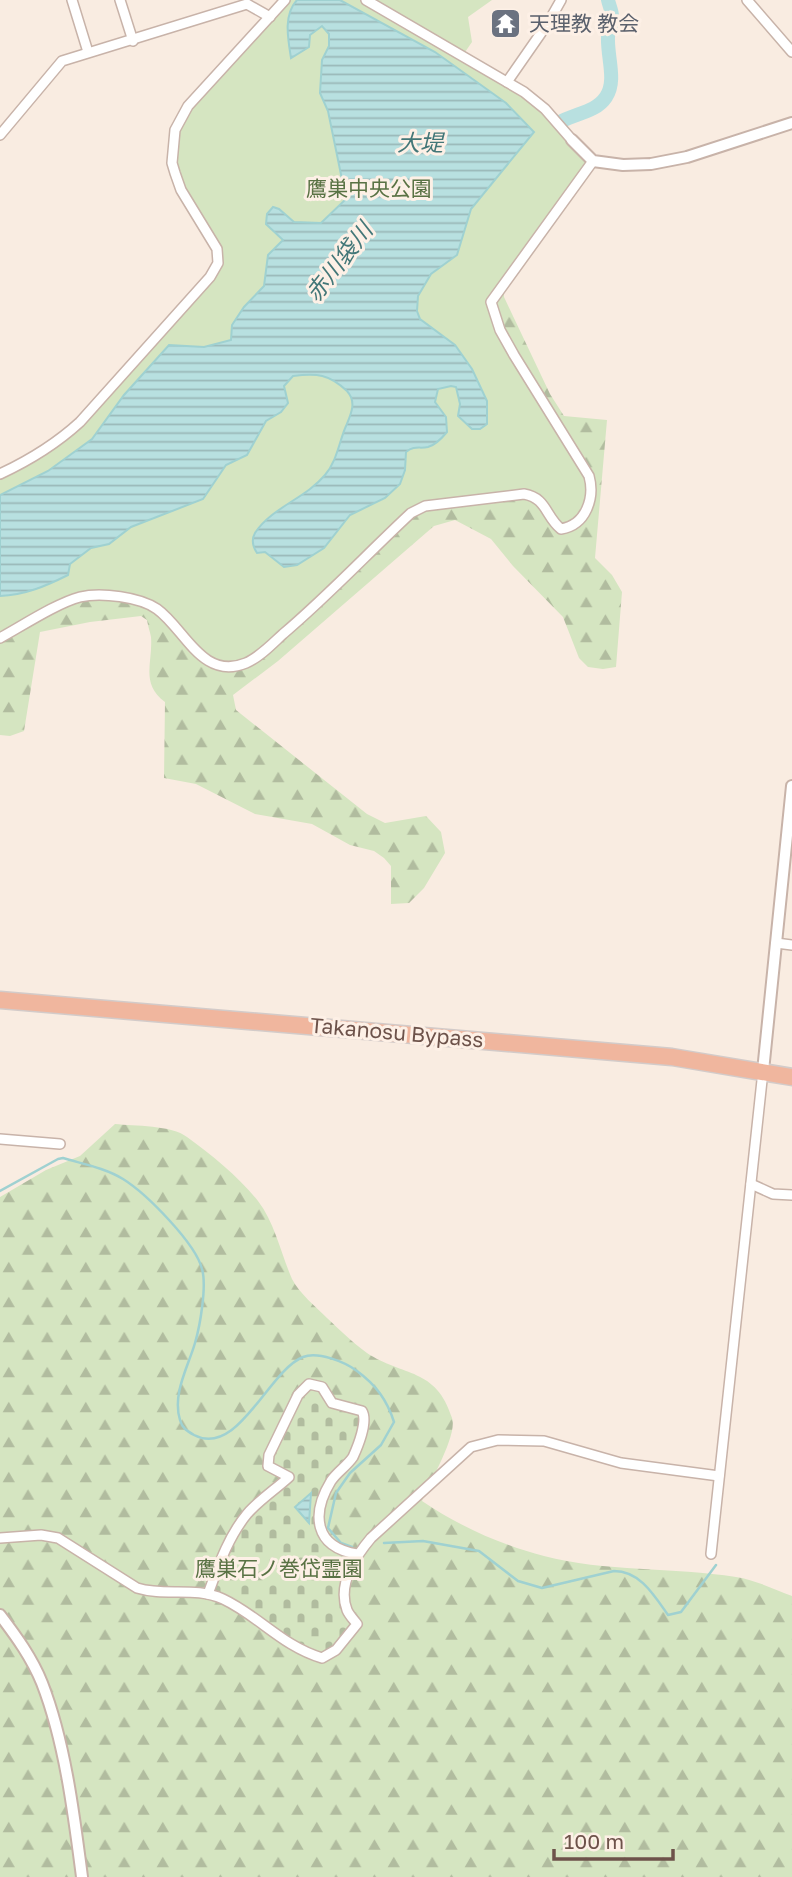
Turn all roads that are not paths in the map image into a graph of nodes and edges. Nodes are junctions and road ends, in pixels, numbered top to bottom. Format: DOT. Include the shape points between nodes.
graph roads {
  1 [pos="72,0"];
  2 [pos="120,0"];
  3 [pos="285,0"];
  4 [pos="366,0"];
  5 [pos="561,0"];
  6 [pos="747,0"];
  7 [pos="270,17"];
  8 [pos="133,41"];
  9 [pos="88,52"];
  10 [pos="792,52"];
  11 [pos="506,82"];
  12 [pos="792,122"];
  13 [pos="0,135"];
  14 [pos="572,140"];
  15 [pos="593,161"];
  16 [pos="0,474"];
  17 [pos="0,638"];
  18 [pos="792,786"];
  19 [pos="776,943"];
  20 [pos="792,945"];
  21 [pos="0,1000"];
  22 [pos="763,1072"];
  23 [pos="792,1077"];
  24 [pos="0,1139"];
  25 [pos="60,1144"];
  26 [pos="751,1184"];
  27 [pos="792,1195"];
  28 [pos="719,1476"];
  29 [pos="0,1538"];
  30 [pos="357,1554"];
  31 [pos="711,1554"];
  32 [pos="208,1594"];
  33 [pos="0,1615"];
  34 [pos="82,1877"];
  1 -- 9 [label="street"];
  2 -- 8 [label="street"];
  3 -- 7 [label="street"];
  4 -- 11 [label="street"];
  5 -- 11 [label="street"];
  6 -- 10 [label="street"];
  7 -- 8 [label="street" via="247,4"];
  7 -- 16 [label="street" via="188,106 175,130 175,173 217,249 218,263 210,277 63,438"];
  8 -- 9 [label="street"];
  9 -- 13 [label="street" via="62,61"];
  11 -- 14 [label="street" via="545,109"];
  12 -- 15 [label="street" via="687,157 651,164"];
  14 -- 15 [label="street"];
  15 -- 17 [label="street" via="491,302 514,355 589,476 592,487 581,521 561,528 535,496 524,494 425,506 411,513 307,613 243,664 209,662 169,618 146,601 133,598 82,597"];
  18 -- 19 [label="street"];
  19 -- 20 [label="street"];
  19 -- 22 [label="street"];
  21 -- 22 [label="highway, Takanosu Bypass" via="672,1057"];
  22 -- 23 [label="highway, Takanosu Bypass"];
  22 -- 26 [label="street"];
  24 -- 25 [label="street"];
  26 -- 27 [label="street" via="773,1194"];
  26 -- 28 [label="street"];
  28 -- 30 [label="street" via="612,1461 544,1441 498,1440 471,1447"];
  28 -- 31 [label="street"];
  29 -- 32 [label="street" via="58,1538 137,1588"];
  30 -- 32 [label="street" via="345,1595 347,1610 357,1624 336,1650 322,1658 286,1643 237,1607"];
  30 -- 32 [label="street" via="331,1545 318,1526 323,1497 352,1457 365,1414 332,1403 321,1387 309,1384 298,1395 268,1455 268,1466 289,1477 236,1529"];
  33 -- 34 [label="street" via="33,1665 48,1701 65,1770"];
}
